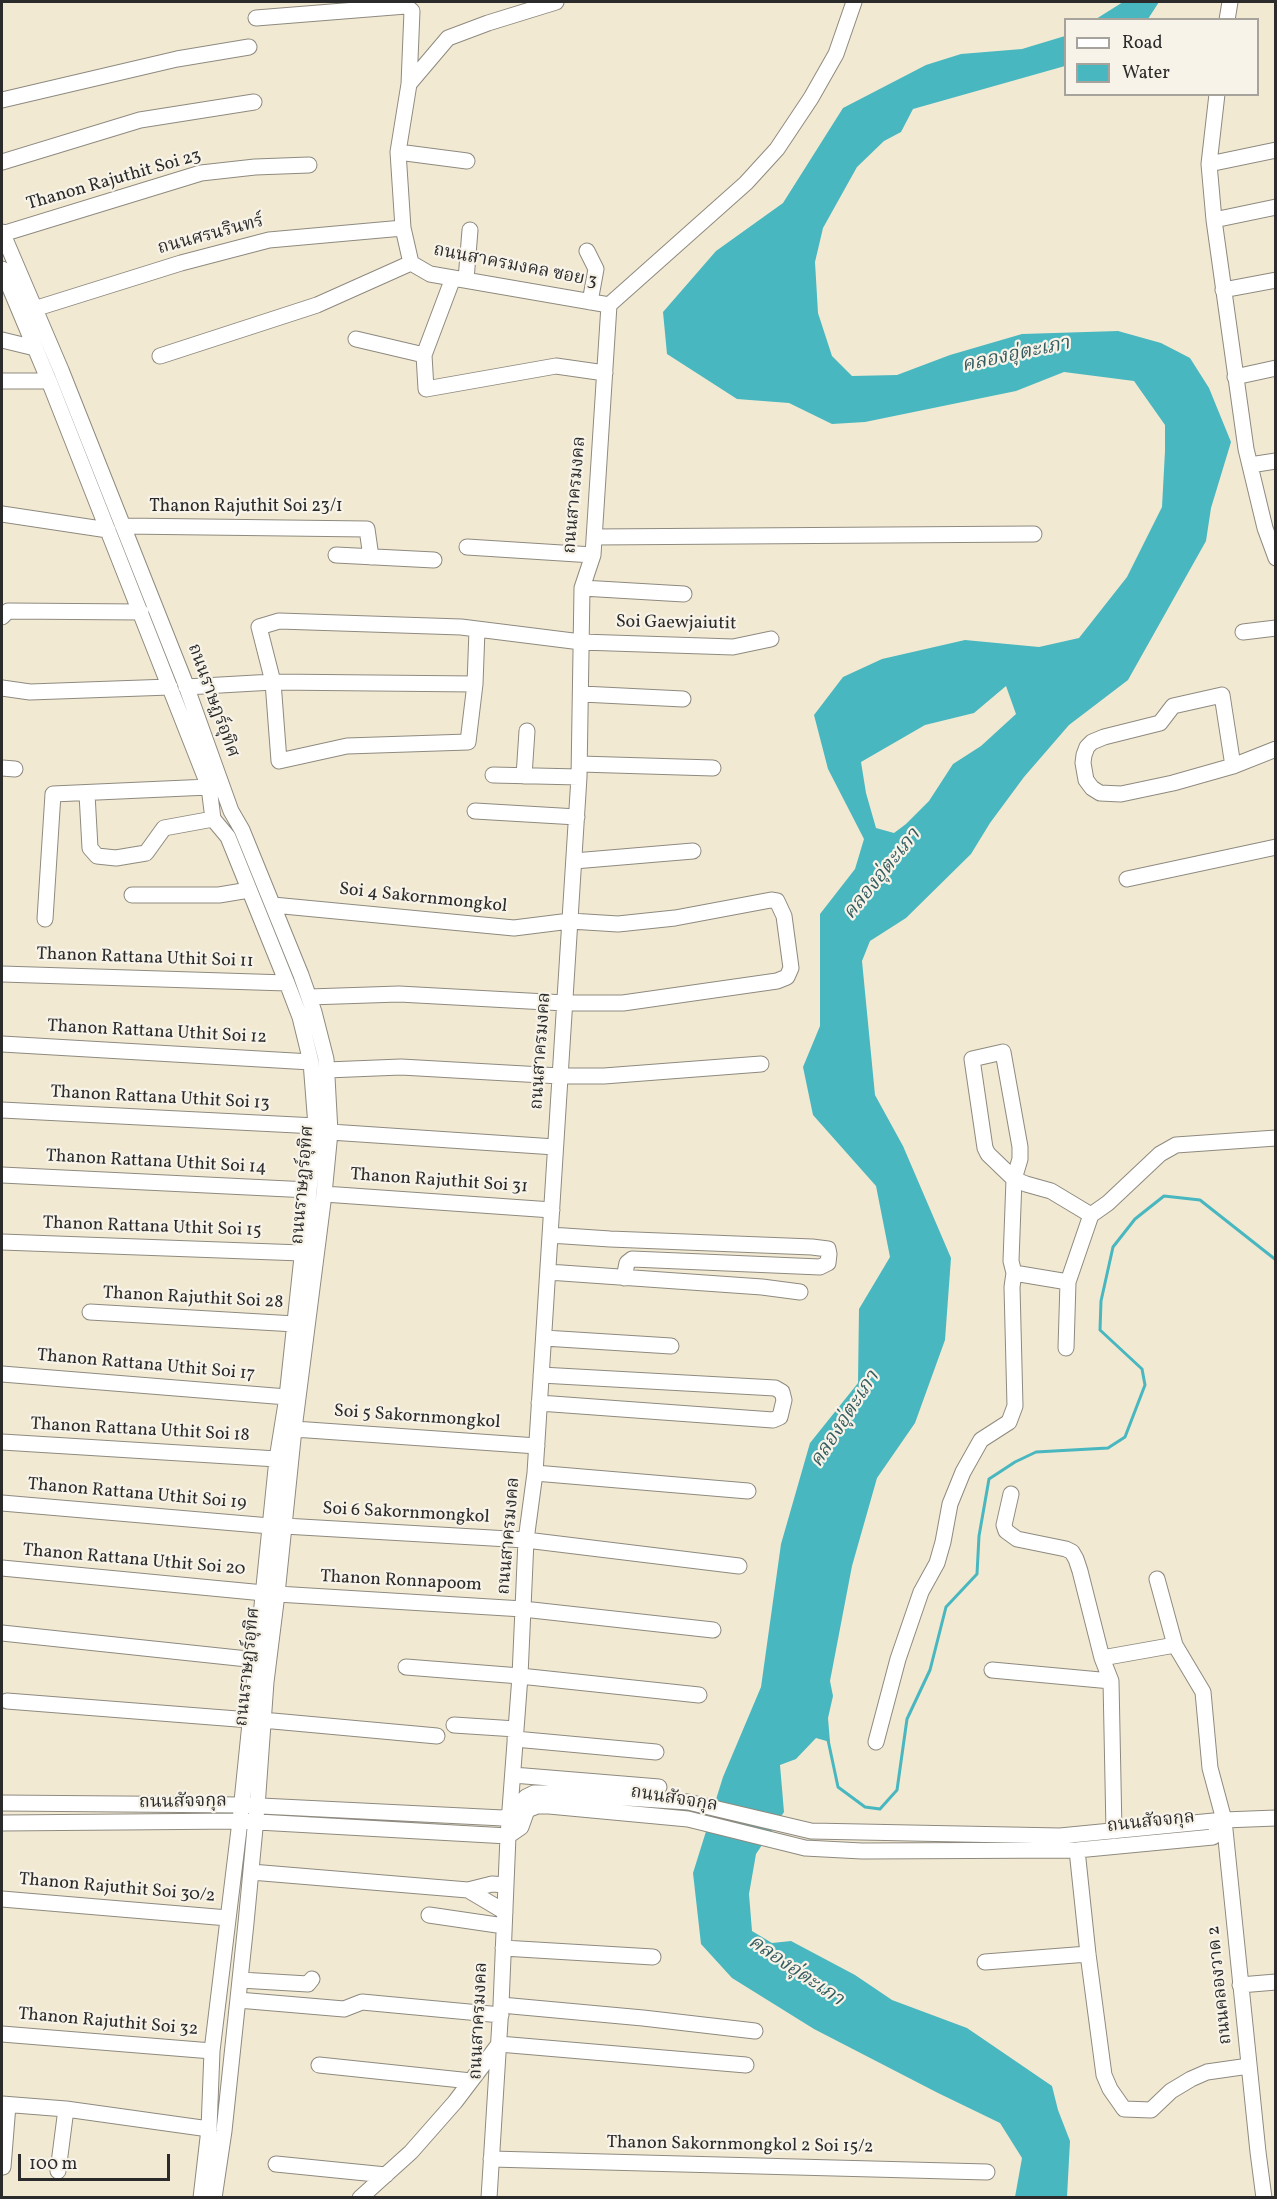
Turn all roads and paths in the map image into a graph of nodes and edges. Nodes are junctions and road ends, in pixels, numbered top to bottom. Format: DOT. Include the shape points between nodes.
graph roads {
  1 [pos="556,2"];
  2 [pos="854,2"];
  3 [pos="1230,2"];
  4 [pos="256,18"];
  5 [pos="1227,18"];
  6 [pos="249,46"];
  7 [pos="409,84"];
  8 [pos="1217,96"];
  9 [pos="2,100"];
  10 [pos="254,102"];
  11 [pos="1275,150"];
  12 [pos="398,152"];
  13 [pos="467,160"];
  14 [pos="2,162"];
  15 [pos="1209,164"];
  16 [pos="309,165"];
  17 [pos="1275,207"];
  18 [pos="1214,220"];
  19 [pos="403,228"];
  20 [pos="470,230"];
  21 [pos="2,233"];
  22 [pos="587,251"];
  23 [pos="411,263"];
  24 [pos="2,269"];
  25 [pos="459,279"];
  26 [pos="1275,280"];
  27 [pos="1223,290"];
  28 [pos="590,302"];
  29 [pos="609,305"];
  30 [pos="34,309"];
  31 [pos="356,339"];
  32 [pos="2,340"];
  33 [pos="35,348"];
  34 [pos="424,355"];
  35 [pos="160,356"];
  36 [pos="1275,368"];
  37 [pos="604,373"];
  38 [pos="1235,377"];
  39 [pos="2,381"];
  40 [pos="49,381"];
  41 [pos="1275,461"];
  42 [pos="1250,465"];
  43 [pos="2,514"];
  44 [pos="124,526"];
  45 [pos="108,530"];
  46 [pos="1034,534"];
  47 [pos="594,537"];
  48 [pos="467,547"];
  49 [pos="336,555"];
  50 [pos="593,555"];
  51 [pos="371,557"];
  52 [pos="1275,558"];
  53 [pos="434,560"];
  54 [pos="582,588"];
  55 [pos="684,594"];
  56 [pos="141,612"];
  57 [pos="2,617"];
  58 [pos="1275,628"];
  59 [pos="477,630"];
  60 [pos="1243,632"];
  61 [pos="771,639"];
  62 [pos="581,642"];
  63 [pos="273,682"];
  64 [pos="475,684"];
  65 [pos="170,687"];
  66 [pos="186,687"];
  67 [pos="2,688"];
  68 [pos="582,693"];
  69 [pos="683,699"];
  70 [pos="527,731"];
  71 [pos="1275,749"];
  72 [pos="1233,766"];
  73 [pos="713,768"];
  74 [pos="579,771"];
  75 [pos="493,775"];
  76 [pos="524,776"];
  77 [pos="209,787"];
  78 [pos="87,794"];
  79 [pos="475,811"];
  80 [pos="577,817"];
  81 [pos="213,819"];
  82 [pos="235,833"];
  83 [pos="1275,847"];
  84 [pos="693,851"];
  85 [pos="574,861"];
  86 [pos="1127,879"];
  87 [pos="249,890"];
  88 [pos="132,895"];
  89 [pos="273,905"];
  90 [pos="45,919"];
  91 [pos="570,921"];
  92 [pos="2,974"];
  93 [pos="287,983"];
  94 [pos="309,997"];
  95 [pos="565,1003"];
  96 [pos="2,1044"];
  97 [pos="311,1062"];
  98 [pos="761,1064"];
  99 [pos="327,1070"];
  100 [pos="560,1076"];
  101 [pos="2,1110"];
  102 [pos="323,1129"];
  103 [pos="1275,1138"];
  104 [pos="555,1147"];
  105 [pos="2,1175"];
  106 [pos="1014,1179"];
  107 [pos="317,1192"];
  108 [pos="552,1210"];
  109 [pos="1091,1215"];
  110 [pos="550,1235"];
  111 [pos="2,1242"];
  112 [pos="302,1253"];
  113 [pos="548,1272"];
  114 [pos="1014,1273"];
  115 [pos="624,1278"];
  116 [pos="1068,1282"];
  117 [pos="800,1292"];
  118 [pos="90,1312"];
  119 [pos="295,1324"];
  120 [pos="544,1338"];
  121 [pos="671,1346"];
  122 [pos="1066,1348"];
  123 [pos="298,1353"];
  124 [pos="2,1374"];
  125 [pos="540,1375"];
  126 [pos="287,1397"];
  127 [pos="539,1403"];
  128 [pos="294,1429"];
  129 [pos="2,1442"];
  130 [pos="537,1446"];
  131 [pos="276,1459"];
  132 [pos="535,1473"];
  133 [pos="748,1491"];
  134 [pos="1011,1494"];
  135 [pos="2,1503"];
  136 [pos="277,1526"];
  137 [pos="526,1540"];
  138 [pos="740,1566"];
  139 [pos="2,1568"];
  140 [pos="1157,1579"];
  141 [pos="270,1593"];
  142 [pos="523,1609"];
  143 [pos="713,1630"];
  144 [pos="2,1633"];
  145 [pos="1175,1646"];
  146 [pos="1102,1658"];
  147 [pos="257,1660"];
  148 [pos="406,1667"];
  149 [pos="992,1670"];
  150 [pos="520,1676"];
  151 [pos="1111,1681"];
  152 [pos="699,1695"];
  153 [pos="7,1701"];
  154 [pos="256,1720"];
  155 [pos="454,1725"];
  156 [pos="516,1734"];
  157 [pos="436,1736"];
  158 [pos="876,1742"];
  159 [pos="656,1752"];
  160 [pos="513,1774"];
  161 [pos="659,1787"];
  162 [pos="2,1803"];
  163 [pos="241,1805"];
  164 [pos="257,1807"];
  165 [pos="511,1814"];
  166 [pos="1275,1818"];
  167 [pos="1224,1820"];
  168 [pos="240,1821"];
  169 [pos="2,1823"];
  170 [pos="255,1823"];
  171 [pos="1114,1830"];
  172 [pos="508,1836"];
  173 [pos="1077,1850"];
  174 [pos="251,1872"];
  175 [pos="506,1885"];
  176 [pos="468,1890"];
  177 [pos="2,1899"];
  178 [pos="429,1915"];
  179 [pos="228,1918"];
  180 [pos="505,1919"];
  181 [pos="503,1948"];
  182 [pos="1088,1954"];
  183 [pos="653,1957"];
  184 [pos="985,1962"];
  185 [pos="312,1978"];
  186 [pos="240,1980"];
  187 [pos="1275,1982"];
  188 [pos="1240,1985"];
  189 [pos="238,2000"];
  190 [pos="501,2010"];
  191 [pos="755,2031"];
  192 [pos="2,2034"];
  193 [pos="499,2044"];
  194 [pos="212,2051"];
  195 [pos="319,2065"];
  196 [pos="746,2065"];
  197 [pos="1249,2066"];
  198 [pos="471,2081"];
  199 [pos="5,2104"];
  200 [pos="66,2109"];
  201 [pos="209,2129"];
  202 [pos="491,2159"];
  203 [pos="276,2164"];
  204 [pos="3,2167"];
  205 [pos="58,2171"];
  206 [pos="987,2172"];
  207 [pos="386,2175"];
  208 [pos="201,2198"];
  209 [pos="214,2198"];
  210 [pos="360,2198"];
  211 [pos="489,2198"];
  212 [pos="1264,2198"];
  1 -- 7 [label="street" via="448,38"];
  2 -- 29 [label="street" via="836,54 777,149 746,183"];
  3 -- 5 [label="street"];
  4 -- 7 [label="street, ถนนสาครมงคล ซอย 3" via="406,6 411,11"];
  6 -- 9 [label="street"];
  7 -- 12 [label="street, ถนนสาครมงคล ซอย 3"];
  8 -- 15 [label="street"];
  10 -- 14 [label="street" via="140,120"];
  11 -- 15 [label="street"];
  12 -- 13 [label="street"];
  12 -- 19 [label="street, ถนนสาครมงคล ซอย 3"];
  15 -- 18 [label="street"];
  16 -- 21 [label="street, Thanon Rajuthit Soi 23" via="201,173"];
  17 -- 18 [label="street"];
  18 -- 27 [label="street"];
  19 -- 23 [label="street, ถนนสาครมงคล ซอย 3"];
  19 -- 30 [label="street, ถนนศรนรินทร์" via="269,240"];
  20 -- 25 [label="street"];
  21 -- 30 [label="street, ถนนราษฏร์อุทิศ"];
  22 -- 28 [label="street" via="596,269"];
  23 -- 25 [label="street, ถนนสาครมงคล ซอย 3" via="429,274"];
  23 -- 35 [label="street" via="317,305"];
  24 -- 33 [label="street, ถนนราษฏร์อุทิศ"];
  25 -- 28 [label="street, ถนนสาครมงคล ซอย 3"];
  25 -- 34 [label="street"];
  26 -- 27 [label="street"];
  27 -- 38 [label="street"];
  28 -- 29 [label="street, ถนนสาครมงคล ซอย 3"];
  29 -- 37 [label="street, ถนนสาครมงคล"];
  30 -- 44 [label="street, ถนนราษฏร์อุทิศ"];
  31 -- 34 [label="street"];
  32 -- 33 [label="street"];
  33 -- 40 [label="street, ถนนราษฏร์อุทิศ"];
  34 -- 37 [label="street" via="426,389 556,366"];
  36 -- 38 [label="street"];
  37 -- 47 [label="street, ถนนสาครมงคล"];
  38 -- 42 [label="street"];
  39 -- 40 [label="street"];
  40 -- 45 [label="street, ถนนราษฏร์อุทิศ"];
  41 -- 42 [label="street"];
  42 -- 52 [label="street"];
  43 -- 45 [label="street"];
  44 -- 51 [label="street, Thanon Rajuthit Soi 23/1" via="367,529"];
  44 -- 66 [label="street, ถนนราษฏร์อุทิศ"];
  45 -- 56 [label="street, ถนนราษฏร์อุทิศ"];
  46 -- 47 [label="street"];
  47 -- 50 [label="street, ถนนสาครมงคล"];
  48 -- 50 [label="street"];
  49 -- 51 [label="street"];
  50 -- 54 [label="street, ถนนสาครมงคล"];
  51 -- 53 [label="street"];
  54 -- 55 [label="street"];
  54 -- 62 [label="street, ถนนสาครมงคล"];
  56 -- 57 [label="street" via="8,611"];
  56 -- 65 [label="street, ถนนราษฏร์อุทิศ"];
  58 -- 60 [label="street"];
  59 -- 62 [label="street, Soi Gaewjaiutit"];
  59 -- 63 [label="street, Soi Gaewjaiutit" via="279,621 259,627"];
  59 -- 64 [label="street"];
  61 -- 62 [label="street, Soi Gaewjaiutit" via="733,647"];
  62 -- 68 [label="street, ถนนสาครมงคล"];
  63 -- 64 [label="street"];
  63 -- 64 [label="street" via="279,761 347,747 468,742"];
  63 -- 66 [label="street"];
  65 -- 67 [label="street" via="30,692"];
  65 -- 77 [label="street, ถนนราษฏร์อุทิศ"];
  66 -- 82 [label="street, ถนนราษฏร์อุทิศ" via="231,811"];
  68 -- 69 [label="street"];
  68 -- 74 [label="street, ถนนสาครมงคล"];
  70 -- 76 [label="street"];
  71 -- 72 [label="street"];
  72 -- 72 [label="street" via="1134,793 1112,794 1092,788 1086,780 1084,755 1092,742 1160,723 1173,706 1222,695"];
  73 -- 74 [label="street"];
  74 -- 76 [label="street"];
  74 -- 80 [label="street, ถนนสาครมงคล"];
  75 -- 76 [label="street"];
  77 -- 78 [label="street"];
  77 -- 81 [label="street, ถนนราษฏร์อุทิศ"];
  78 -- 81 [label="street" via="90,848 97,856 116,858 146,853 164,828"];
  78 -- 90 [label="street" via="53,794"];
  79 -- 80 [label="street"];
  80 -- 85 [label="street, ถนนสาครมงคล"];
  81 -- 82 [label="street, ถนนราษฏร์อุทิศ"];
  82 -- 87 [label="street, ถนนราษฏร์อุทิศ"];
  82 -- 89 [label="street, ถนนราษฏร์อุทิศ"];
  83 -- 86 [label="street"];
  84 -- 85 [label="street"];
  85 -- 91 [label="street, ถนนสาครมงคล"];
  87 -- 88 [label="street" via="219,895"];
  87 -- 93 [label="street, ถนนราษฏร์อุทิศ"];
  89 -- 91 [label="street, Soi 4 Sakornmongkol" via="514,928"];
  89 -- 94 [label="street, ถนนราษฏร์อุทิศ"];
  91 -- 95 [label="street, ถนนสาครมงคล"];
  91 -- 95 [label="street, Soi 4 Sakornmongkol" via="618,924 777,901 784,916 791,968 787,977 777,981 623,1003"];
  92 -- 93 [label="street, Thanon Rattana Uthit Soi 11"];
  93 -- 97 [label="street, ถนนราษฏร์อุทิศ"];
  94 -- 95 [label="street" via="399,993"];
  94 -- 99 [label="street, ถนนราษฏร์อุทิศ"];
  95 -- 100 [label="street, ถนนสาครมงคล"];
  96 -- 97 [label="street, Thanon Rattana Uthit Soi 12"];
  97 -- 102 [label="street, ถนนราษฏร์อุทิศ"];
  98 -- 100 [label="street"];
  99 -- 100 [label="street" via="401,1067"];
  99 -- 102 [label="street, ถนนราษฏร์อุทิศ"];
  100 -- 104 [label="street, ถนนสาครมงคล"];
  101 -- 102 [label="street, Thanon Rattana Uthit Soi 13"];
  102 -- 104 [label="street, Thanon Rattana Uthit Soi 13"];
  102 -- 107 [label="street, ถนนราษฏร์อุทิศ"];
  103 -- 109 [label="street" via="1176,1145 1160,1154"];
  104 -- 108 [label="street, ถนนสาครมงคล"];
  105 -- 107 [label="street, Thanon Rattana Uthit Soi 14"];
  106 -- 106 [label="street" via="985,1148 972,1059 1003,1052 1020,1147"];
  106 -- 109 [label="street" via="1052,1191"];
  106 -- 114 [label="street"];
  107 -- 108 [label="street, Thanon Rajuthit Soi 31"];
  107 -- 112 [label="street, ถนนราษฏร์อุทิศ"];
  107 -- 123 [label="street, ถนนราษฏร์อุทิศ"];
  108 -- 110 [label="street, ถนนสาครมงคล"];
  109 -- 116 [label="street"];
  110 -- 113 [label="street, ถนนสาครมงคล"];
  110 -- 115 [label="street" via="813,1247 828,1249 829,1254 828,1263 820,1267 632,1258"];
  111 -- 112 [label="street, Thanon Rattana Uthit Soi 15"];
  112 -- 119 [label="street, ถนนราษฏร์อุทิศ"];
  113 -- 115 [label="street"];
  113 -- 120 [label="street, ถนนสาครมงคล"];
  114 -- 116 [label="street"];
  114 -- 158 [label="street" via="1015,1406 1010,1422 981,1440 963,1472 950,1504 937,1563 921,1592 898,1659"];
  115 -- 117 [label="street"];
  116 -- 122 [label="street"];
  118 -- 119 [label="street, Thanon Rajuthit Soi 28"];
  119 -- 123 [label="street, ถนนราษฏร์อุทิศ"];
  120 -- 121 [label="street"];
  120 -- 125 [label="street, ถนนสาครมงคล"];
  123 -- 126 [label="street, ถนนราษฏร์อุทิศ"];
  123 -- 128 [label="street, ถนนราษฏร์อุทิศ"];
  124 -- 126 [label="street, Thanon Rattana Uthit Soi 17"];
  125 -- 127 [label="street, ถนนสาครมงคล"];
  125 -- 127 [label="street" via="775,1388 782,1392 784,1400 780,1417 773,1420"];
  126 -- 131 [label="street, ถนนราษฏร์อุทิศ"];
  127 -- 130 [label="street, ถนนสาครมงคล"];
  128 -- 130 [label="street, Soi 5 Sakornmongkol"];
  128 -- 136 [label="street, ถนนราษฏร์อุทิศ"];
  129 -- 131 [label="street, Thanon Rattana Uthit Soi 18"];
  130 -- 132 [label="street, ถนนสาครมงคล"];
  131 -- 136 [label="street, ถนนราษฏร์อุทิศ"];
  132 -- 133 [label="street"];
  132 -- 137 [label="street, ถนนสาครมงคล"];
  134 -- 146 [label="street" via="1004,1525 1011,1536 1066,1549 1076,1559"];
  135 -- 136 [label="street, Thanon Rattana Uthit Soi 19"];
  136 -- 137 [label="street, Soi 6 Sakornmongkol"];
  136 -- 141 [label="street, ถนนราษฏร์อุทิศ"];
  137 -- 138 [label="street, Soi 6 Sakornmongkol"];
  137 -- 142 [label="street, ถนนสาครมงคล"];
  139 -- 141 [label="street, Thanon Rattana Uthit Soi 20"];
  140 -- 145 [label="street, ถนนคลองวาด 2"];
  141 -- 142 [label="street, Thanon Ronnapoom"];
  141 -- 147 [label="street, ถนนราษฏร์อุทิศ"];
  141 -- 154 [label="street, ถนนราษฏร์อุทิศ"];
  142 -- 143 [label="street, Thanon Ronnapoom"];
  142 -- 150 [label="street, ถนนสาครมงคล"];
  144 -- 147 [label="street"];
  145 -- 146 [label="street"];
  145 -- 167 [label="street, ถนนคลองวาด 2" via="1203,1692 1210,1768"];
  146 -- 151 [label="street"];
  147 -- 154 [label="street, ถนนราษฏร์อุทิศ"];
  148 -- 150 [label="street"];
  149 -- 151 [label="street"];
  150 -- 152 [label="street"];
  150 -- 156 [label="street, ถนนสาครมงคล"];
  151 -- 171 [label="street"];
  153 -- 154 [label="street"];
  154 -- 157 [label="street"];
  154 -- 163 [label="street, ถนนราษฏร์อุทิศ"];
  154 -- 164 [label="street, ถนนราษฏร์อุทิศ"];
  155 -- 156 [label="street"];
  156 -- 159 [label="street"];
  156 -- 160 [label="street, ถนนสาครมงคล"];
  160 -- 161 [label="street"];
  160 -- 165 [label="street, ถนนสาครมงคล"];
  162 -- 163 [label="street, ถนนสัจจกุล"];
  163 -- 164 [label="street, ถนนสัจจกุล"];
  163 -- 168 [label="street, ถนนราษฏร์อุทิศ"];
  164 -- 165 [label="street, ถนนสัจจกุล" via="503,1818"];
  164 -- 170 [label="street, ถนนราษฏร์อุทิศ"];
  165 -- 171 [label="street, ถนนสัจจกุล" via="534,1792 688,1802 811,1831 1060,1836"];
  165 -- 172 [label="street, ถนนสาครมงคล"];
  166 -- 167 [label="street"];
  167 -- 171 [label="street, ถนนสัจจกุล"];
  167 -- 173 [label="street, ถนนสัจจกุล" via="1213,1837"];
  167 -- 188 [label="street, ถนนคลองวาด 2"];
  168 -- 169 [label="street, ถนนสัจจกุล"];
  168 -- 170 [label="street, ถนนสัจจกุล"];
  168 -- 179 [label="street, ถนนราษฏร์อุทิศ"];
  170 -- 172 [label="street, ถนนสัจจกุล"];
  170 -- 174 [label="street, ถนนราษฏร์อุทิศ"];
  172 -- 173 [label="street, ถนนสัจจกุล" via="520,1827 527,1810 537,1806 688,1819 805,1848"];
  172 -- 175 [label="street, ถนนสาครมงคล"];
  173 -- 182 [label="street"];
  174 -- 176 [label="street"];
  174 -- 186 [label="street, ถนนราษฏร์อุทิศ"];
  175 -- 176 [label="street"];
  175 -- 180 [label="street, ถนนสาครมงคล"];
  176 -- 180 [label="street"];
  177 -- 179 [label="street, Thanon Rajuthit Soi 30/2"];
  178 -- 180 [label="street"];
  179 -- 194 [label="street, ถนนราษฏร์อุทิศ"];
  180 -- 181 [label="street, ถนนสาครมงคล"];
  181 -- 183 [label="street"];
  181 -- 190 [label="street, ถนนสาครมงคล"];
  182 -- 184 [label="street"];
  182 -- 197 [label="street" via="1104,2075 1124,2109 1151,2110 1171,2091 1207,2072"];
  185 -- 186 [label="street" via="308,1984"];
  186 -- 189 [label="street, ถนนราษฏร์อุทิศ"];
  187 -- 188 [label="street"];
  188 -- 197 [label="street, ถนนคลองวาด 2"];
  189 -- 190 [label="street" via="344,2009 369,2002"];
  189 -- 209 [label="street, ถนนราษฏร์อุทิศ"];
  190 -- 191 [label="street" via="643,2018"];
  190 -- 193 [label="street, ถนนสาครมงคล"];
  192 -- 194 [label="street, Thanon Rajuthit Soi 32"];
  193 -- 196 [label="street"];
  193 -- 198 [label="street"];
  193 -- 202 [label="street, ถนนสาครมงคล"];
  194 -- 201 [label="street, ถนนราษฏร์อุทิศ"];
  195 -- 198 [label="street"];
  197 -- 212 [label="street, ถนนคลองวาด 2"];
  198 -- 207 [label="street" via="411,2152"];
  199 -- 200 [label="street"];
  199 -- 204 [label="street"];
  200 -- 201 [label="street"];
  200 -- 205 [label="street"];
  201 -- 208 [label="street, ถนนราษฏร์อุทิศ"];
  202 -- 206 [label="street, Thanon Sakornmongkol 2 Soi 15/2"];
  202 -- 211 [label="street, ถนนสาครมงคล"];
  203 -- 207 [label="street"];
  207 -- 210 [label="street"];
}
